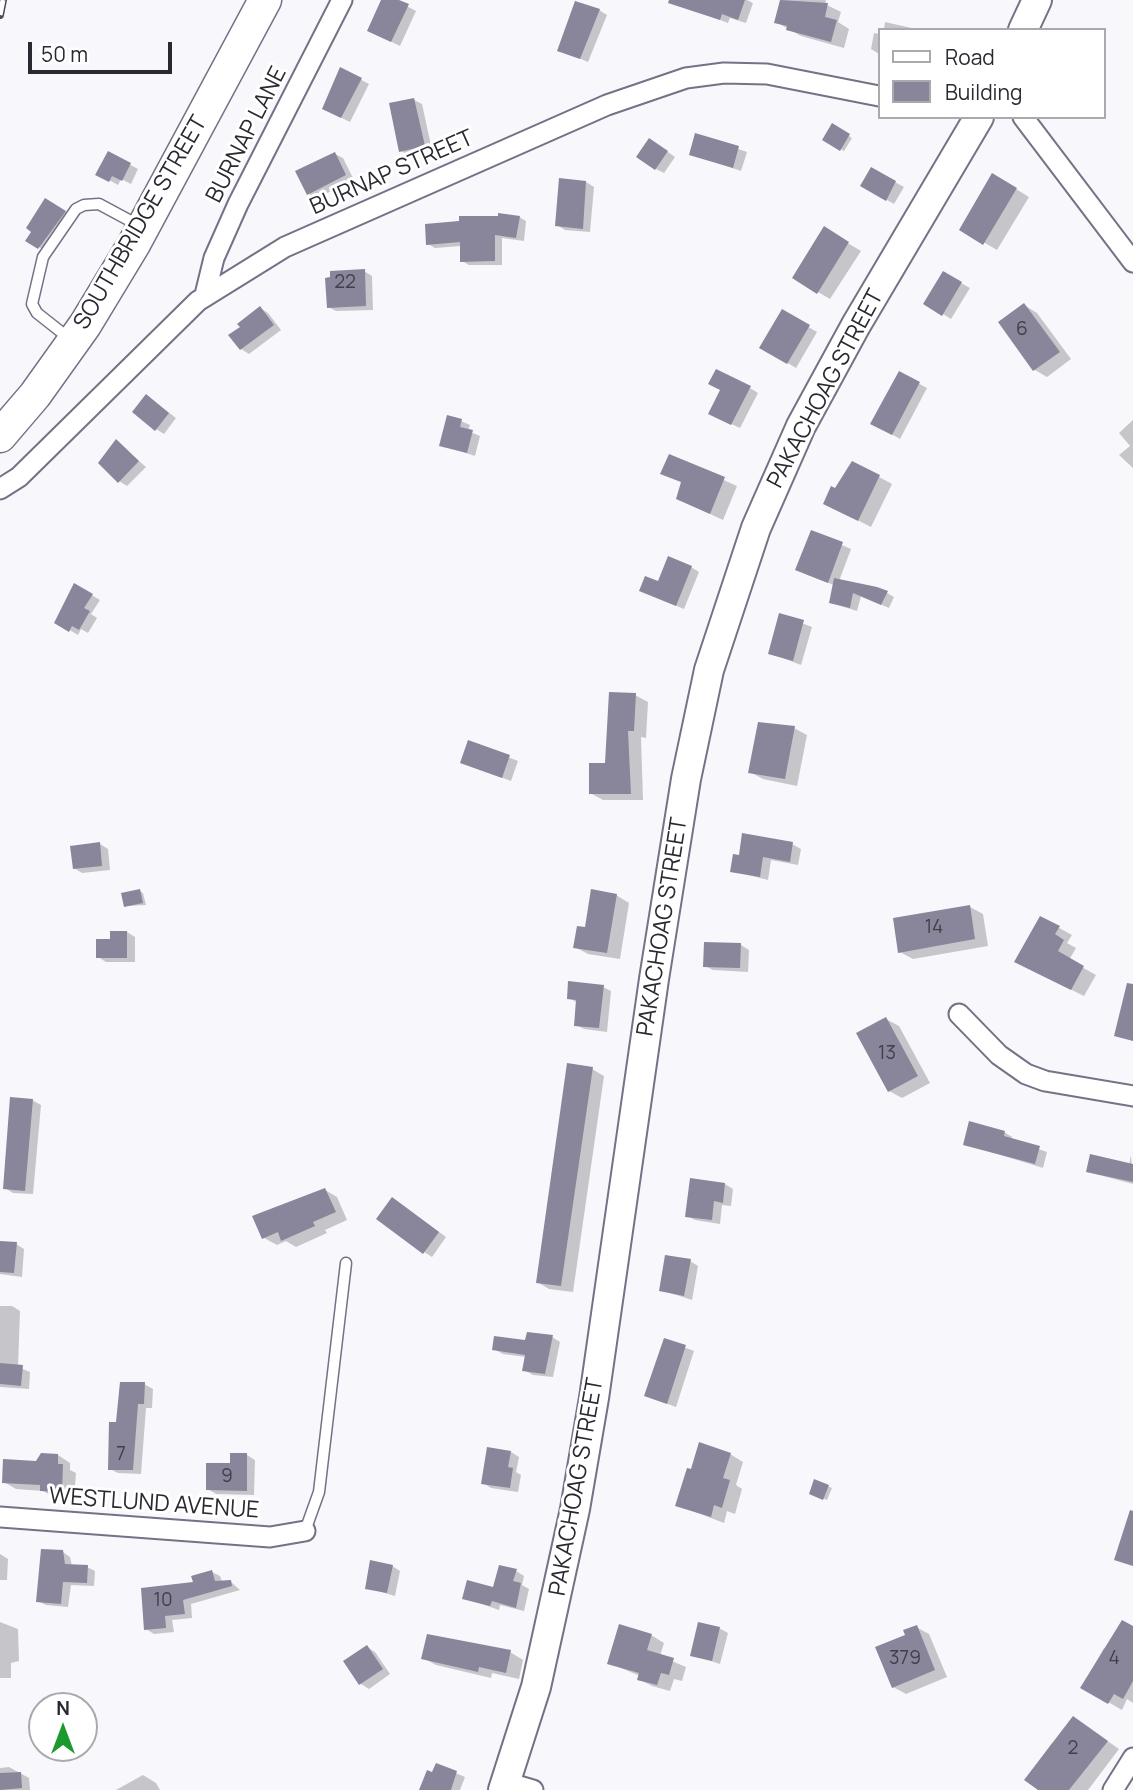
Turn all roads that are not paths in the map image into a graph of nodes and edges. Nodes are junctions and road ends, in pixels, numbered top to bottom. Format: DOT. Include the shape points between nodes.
graph roads {
  1 [pos="265,0"];
  2 [pos="342,0"];
  3 [pos="1037,0"];
  4 [pos="1024,28"];
  5 [pos="878,96"];
  6 [pos="977,119"];
  7 [pos="1025,119"];
  8 [pos="143,227"];
  9 [pos="1133,262"];
  10 [pos="205,295"];
  11 [pos="73,341"];
  12 [pos="0,436"];
  13 [pos="0,489"];
  14 [pos="959,1014"];
  15 [pos="1133,1096"];
  16 [pos="346,1263"];
  17 [pos="0,1517"];
  18 [pos="305,1531"];
  19 [pos="1133,1758"];
  20 [pos="514,1787"];
  21 [pos="1113,1790"];
  1 -- 8 [label="main road, SOUTHBRIDGE STREET"];
  2 -- 10 [label="street, BURNAP LANE" via="238,204 214,258"];
  3 -- 4 [label="street"];
  5 -- 10 [label="street, BURNAP STREET" via="746,73 702,75 654,88 285,247"];
  6 -- 20 [label="street, PAKACHOAG STREET" via="801,426 756,528 712,660 669,886 575,1509"];
  7 -- 9 [label="street"];
  8 -- 11 [label="main road, SOUTHBRIDGE STREET"];
  8 -- 11 [label="lane" via="99,204 83,205 43,257 32,304"];
  10 -- 13 [label="street, BURNAP STREET" via="19,477"];
  11 -- 12 [label="main road, SOUTHBRIDGE STREET"];
  14 -- 15 [label="street" via="999,1055 1026,1074"];
  16 -- 18 [label="lane" via="319,1492"];
  17 -- 18 [label="street, WESTLUND AVENUE" via="270,1537"];
  19 -- 21 [label="street"];
}
